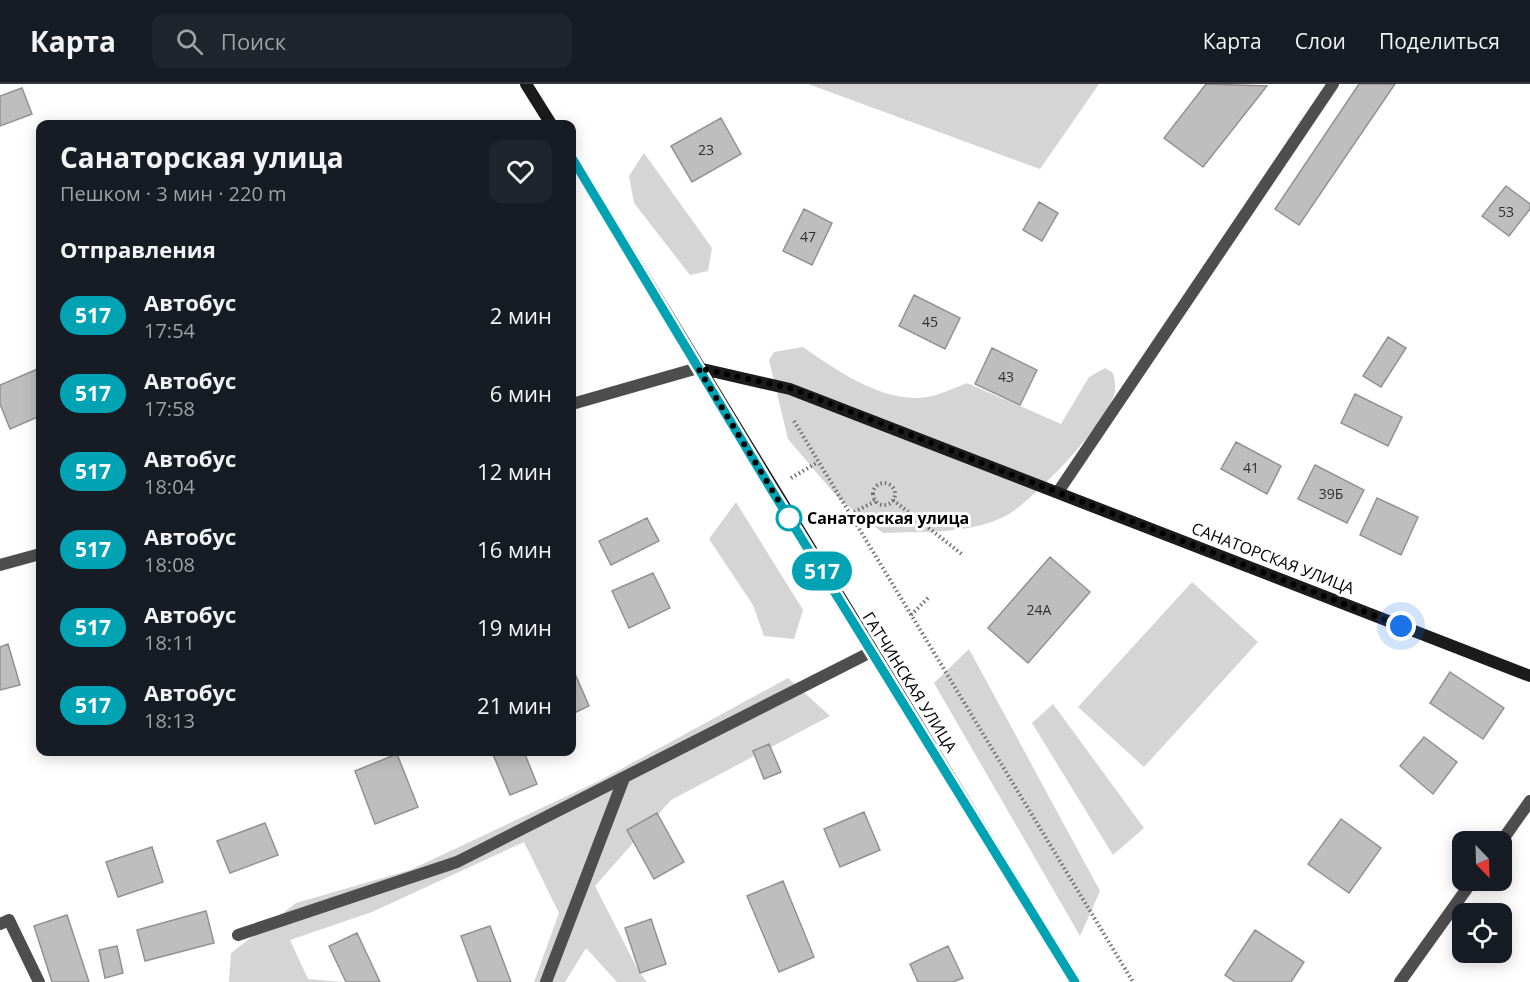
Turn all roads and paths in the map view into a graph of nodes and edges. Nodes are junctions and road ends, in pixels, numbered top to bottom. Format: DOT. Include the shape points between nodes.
graph roads {
  1 [pos="526,84"];
  2 [pos="1333,84"];
  3 [pos="548,120"];
  4 [pos="576,165"];
  5 [pos="698,368"];
  6 [pos="576,403"];
  7 [pos="794,421"];
  8 [pos="818,462"];
  9 [pos="788,479"];
  10 [pos="1058,492"];
  11 [pos="893,500"];
  12 [pos="876,501"];
  13 [pos="850,514"];
  14 [pos="36,555"];
  15 [pos="963,555"];
  16 [pos="0,565"];
  17 [pos="929,597"];
  18 [pos="911,615"];
  19 [pos="871,652"];
  20 [pos="1530,675"];
  21 [pos="624,778"];
  22 [pos="1530,801"];
  23 [pos="1509,831"];
  24 [pos="1465,891"];
  25 [pos="0,924"];
  26 [pos="238,935"];
  27 [pos="39,982"];
  28 [pos="546,982"];
  29 [pos="1075,982"];
  30 [pos="1133,982"];
  31 [pos="1400,982"];
  1 -- 3 [label="main road"];
  2 -- 10 [label="street"];
  4 -- 5 [label="main road, ГАТЧИНСКАЯ УЛИЦА"];
  5 -- 6 [label="street"];
  5 -- 10 [label="main road, САНАТОРСКАЯ УЛИЦА" via="790,388"];
  5 -- 19 [label="main road, ГАТЧИНСКАЯ УЛИЦА"];
  7 -- 8 [label="path"];
  8 -- 9 [label="path"];
  8 -- 13 [label="path"];
  10 -- 20 [label="main road, САНАТОРСКАЯ УЛИЦА"];
  11 -- 12 [label="path" via="886,505"];
  11 -- 12 [label="path" via="893,488 884,483 873,491"];
  11 -- 15 [label="path"];
  12 -- 13 [label="path"];
  13 -- 18 [label="path"];
  14 -- 16 [label="street"];
  17 -- 18 [label="path"];
  18 -- 30 [label="path"];
  19 -- 21 [label="street"];
  19 -- 29 [label="main road, ГАТЧИНСКАЯ УЛИЦА"];
  21 -- 26 [label="street" via="457,861"];
  21 -- 28 [label="street"];
  22 -- 23 [label="street"];
  24 -- 31 [label="street"];
  25 -- 27 [label="street" via="9,920"];
}
